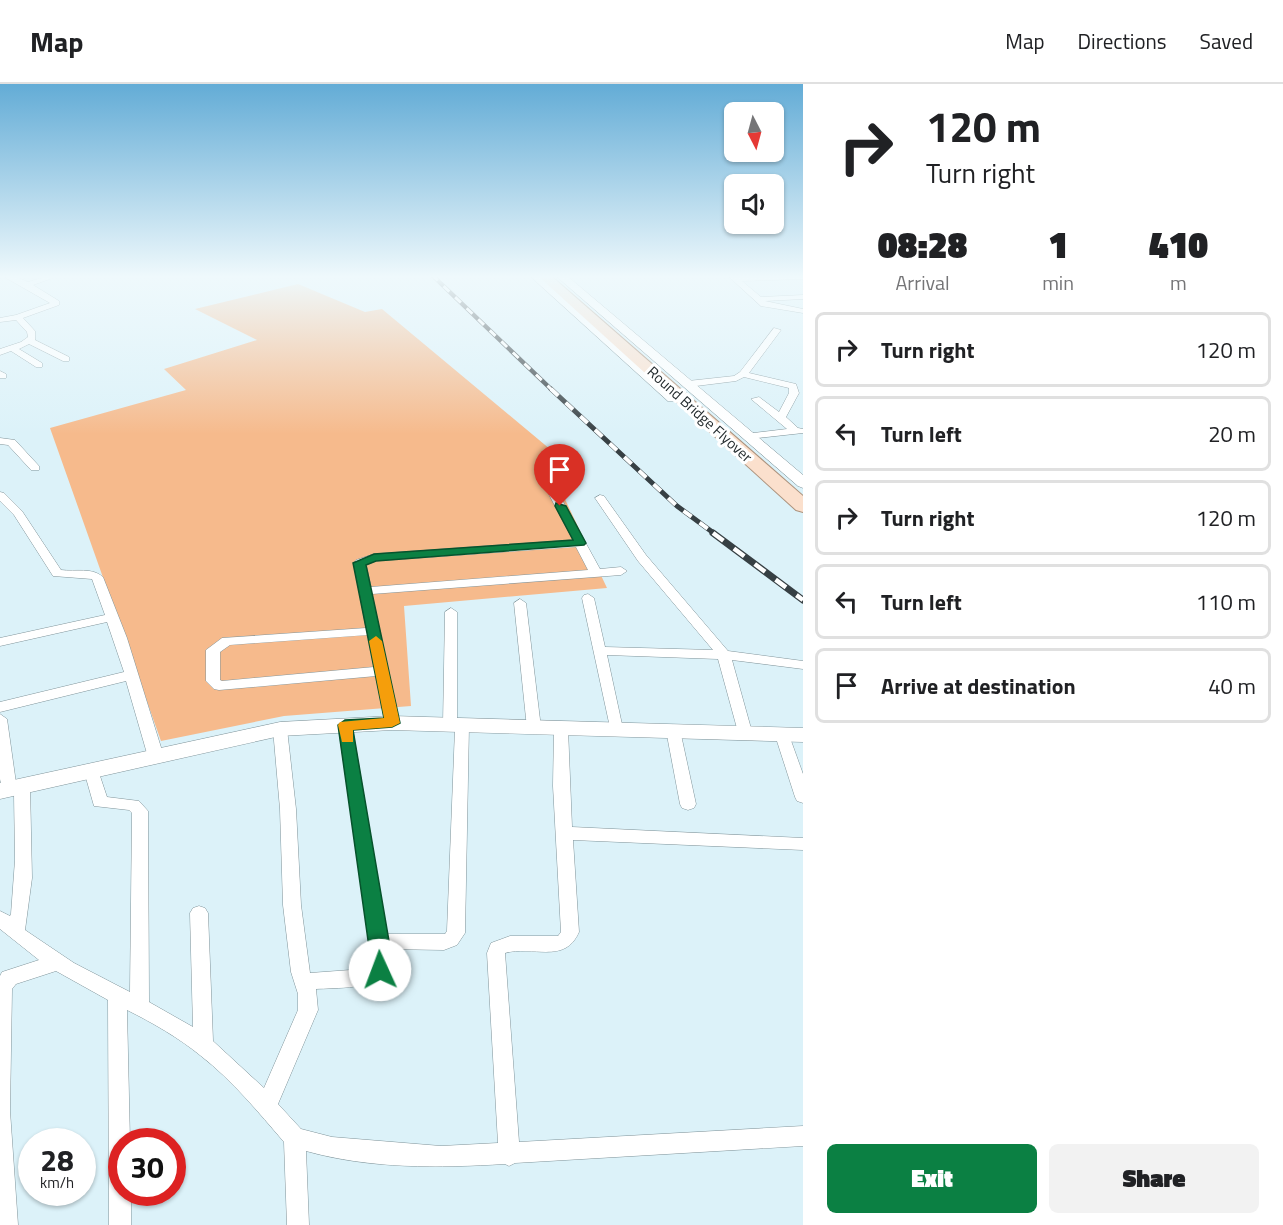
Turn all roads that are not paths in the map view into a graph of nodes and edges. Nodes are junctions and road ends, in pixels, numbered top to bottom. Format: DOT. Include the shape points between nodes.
graph roads {
  1 [pos="28,328"];
  2 [pos="595,328"];
  3 [pos="604,328"];
  4 [pos="618,328"];
  5 [pos="623,328"];
  6 [pos="777,330"];
  7 [pos="30,341"];
  8 [pos="12,348"];
  9 [pos="0,352"];
  10 [pos="66,359"];
  11 [pos="39,365"];
  12 [pos="743,374"];
  13 [pos="688,384"];
  14 [pos="756,399"];
  15 [pos="781,417"];
  16 [pos="799,431"];
  17 [pos="749,436"];
  18 [pos="0,441"];
  19 [pos="36,468"];
  20 [pos="803,483"];
  21 [pos="550,487"];
  22 [pos="803,489"];
  23 [pos="0,495"];
  24 [pos="600,498"];
  25 [pos="803,506"];
  26 [pos="0,510"];
  27 [pos="18,513"];
  28 [pos="803,513"];
  29 [pos="580,543"];
  30 [pos="621,571"];
  31 [pos="595,572"];
  32 [pos="365,591"];
  33 [pos="588,598"];
  34 [pos="520,603"];
  35 [pos="451,612"];
  36 [pos="111,617"];
  37 [pos="374,631"];
  38 [pos="0,642"];
  39 [pos="599,651"];
  40 [pos="724,655"];
  41 [pos="803,665"];
  42 [pos="382,671"];
  43 [pos="131,675"];
  44 [pos="0,708"];
  45 [pos="0,719"];
  46 [pos="392,723"];
  47 [pos="345,725"];
  48 [pos="456,725"];
  49 [pos="534,728"];
  50 [pos="280,729"];
  51 [pos="561,729"];
  52 [pos="616,729"];
  53 [pos="673,730"];
  54 [pos="745,732"];
  55 [pos="793,735"];
  56 [pos="156,757"];
  57 [pos="92,771"];
  58 [pos="10,789"];
  59 [pos="803,796"];
  60 [pos="688,804"];
  61 [pos="564,833"];
  62 [pos="803,844"];
  63 [pos="199,913"];
  64 [pos="0,918"];
  65 [pos="16,932"];
  66 [pos="379,941"];
  67 [pos="58,962"];
  68 [pos="304,982"];
  69 [pos="117,994"];
  70 [pos="140,1006"];
  71 [pos="203,1046"];
  72 [pos="267,1106"];
  73 [pos="0,1111"];
  74 [pos="803,1136"];
  75 [pos="296,1138"];
  76 [pos="509,1155"];
  77 [pos="7,1225"];
  78 [pos="120,1225"];
  79 [pos="298,1225"];
  1 -- 7 [label="street"];
  2 -- 28 [label="street"];
  3 -- 25 [label="main road, Round Bridge Flyover"];
  4 -- 22 [label="main road, Round Bridge Flyover"];
  5 -- 13 [label="street"];
  6 -- 12 [label="street"];
  7 -- 8 [label="street"];
  7 -- 10 [label="street"];
  8 -- 9 [label="street"];
  8 -- 11 [label="street"];
  12 -- 13 [label="street"];
  12 -- 15 [label="street" via="794,386"];
  13 -- 17 [label="street"];
  14 -- 15 [label="street"];
  15 -- 16 [label="street"];
  16 -- 17 [label="street"];
  17 -- 20 [label="street"];
  18 -- 19 [label="street" via="11,442"];
  21 -- 29 [label="street"];
  23 -- 27 [label="street"];
  24 -- 40 [label="street" via="642,558"];
  26 -- 27 [label="street"];
  27 -- 36 [label="street" via="57,573 97,577"];
  29 -- 31 [label="street"];
  29 -- 32 [label="street" via="366,559 360,563"];
  30 -- 31 [label="street"];
  31 -- 32 [label="street"];
  32 -- 37 [label="street"];
  33 -- 39 [label="street"];
  34 -- 49 [label="street"];
  35 -- 48 [label="street"];
  36 -- 38 [label="street"];
  36 -- 43 [label="street"];
  37 -- 42 [label="street"];
  37 -- 42 [label="street" via="227,641 213,650 213,681 219,686"];
  39 -- 40 [label="street"];
  39 -- 52 [label="street"];
  40 -- 41 [label="street"];
  40 -- 54 [label="street"];
  42 -- 46 [label="street"];
  43 -- 44 [label="street"];
  43 -- 56 [label="street"];
  45 -- 58 [label="street"];
  46 -- 47 [label="street"];
  46 -- 48 [label="street"];
  47 -- 50 [label="street"];
  47 -- 66 [label="street"];
  48 -- 49 [label="street"];
  48 -- 66 [label="street" via="456,933 452,940 444,942"];
  49 -- 51 [label="street"];
  50 -- 56 [label="street"];
  50 -- 68 [label="street" via="292,905"];
  51 -- 52 [label="street"];
  51 -- 61 [label="street"];
  52 -- 53 [label="street"];
  53 -- 54 [label="street"];
  53 -- 60 [label="street"];
  54 -- 55 [label="street"];
  55 -- 59 [label="street"];
  56 -- 57 [label="street"];
  57 -- 58 [label="street"];
  57 -- 70 [label="street" via="100,802 133,805 140,812"];
  58 -- 65 [label="street" via="24,878"];
  61 -- 62 [label="street"];
  61 -- 76 [label="street" via="570,919 567,939 549,944 502,946 496,953"];
  63 -- 71 [label="street"];
  64 -- 65 [label="street"];
  65 -- 67 [label="street"];
  66 -- 68 [label="street" via="381,964 376,974"];
  67 -- 69 [label="street"];
  67 -- 73 [label="street" via="9,978 3,987"];
  68 -- 72 [label="street" via="308,1010"];
  69 -- 70 [label="street"];
  69 -- 78 [label="street"];
  70 -- 71 [label="street"];
  71 -- 72 [label="street"];
  72 -- 75 [label="street"];
  73 -- 77 [label="street"];
  74 -- 76 [label="street"];
  75 -- 76 [label="street" via="332,1148 431,1156"];
  75 -- 79 [label="street"];
}
